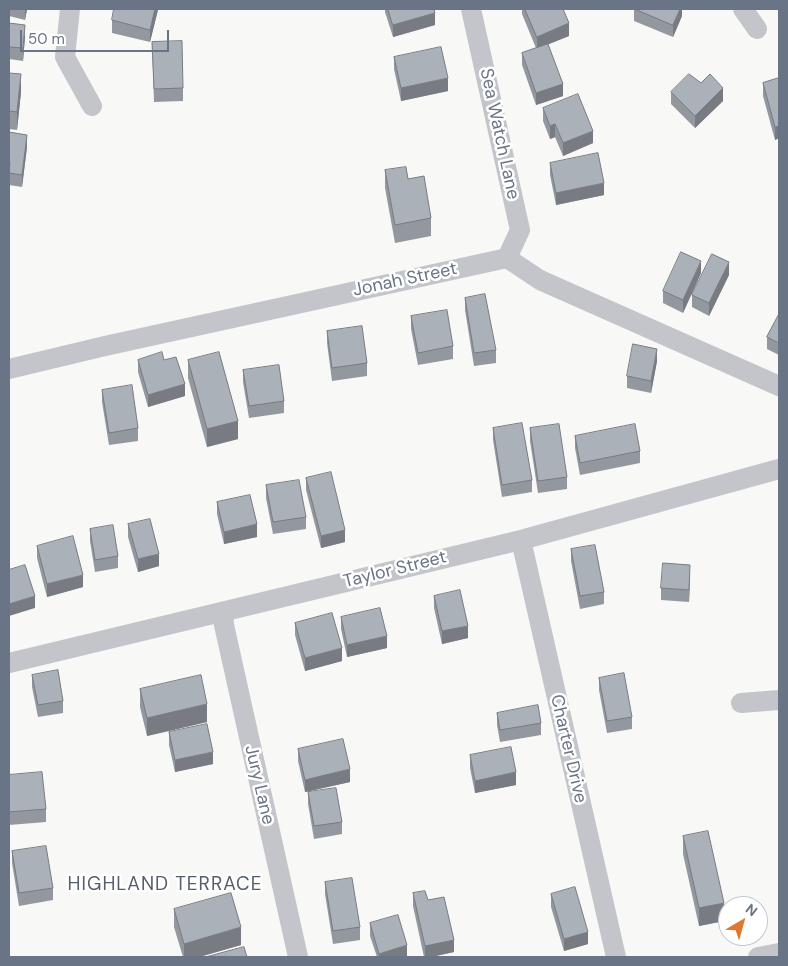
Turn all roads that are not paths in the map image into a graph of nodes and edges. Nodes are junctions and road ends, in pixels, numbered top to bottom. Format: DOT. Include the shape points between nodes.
graph roads {
  1 [pos="70,9"];
  2 [pos="471,9"];
  3 [pos="743,9"];
  4 [pos="757,29"];
  5 [pos="92,106"];
  6 [pos="507,258"];
  7 [pos="9,369"];
  8 [pos="779,386"];
  9 [pos="779,470"];
  10 [pos="521,540"];
  11 [pos="224,612"];
  12 [pos="9,663"];
  13 [pos="779,700"];
  14 [pos="741,703"];
  15 [pos="779,953"];
  16 [pos="298,957"];
  17 [pos="616,957"];
  18 [pos="758,957"];
  1 -- 5 [label="street" via="65,57"];
  2 -- 6 [label="street, Sea Watch Lane" via="520,230"];
  3 -- 4 [label="street"];
  6 -- 7 [label="street, Jonah Street"];
  6 -- 8 [label="street" via="540,280"];
  9 -- 10 [label="street, Taylor Street"];
  10 -- 11 [label="street, Taylor Street"];
  10 -- 17 [label="street, Charter Drive"];
  11 -- 12 [label="street, Taylor Street"];
  11 -- 16 [label="street, Jury Lane" via="224,625"];
  13 -- 14 [label="street"];
  15 -- 18 [label="street"];
}
